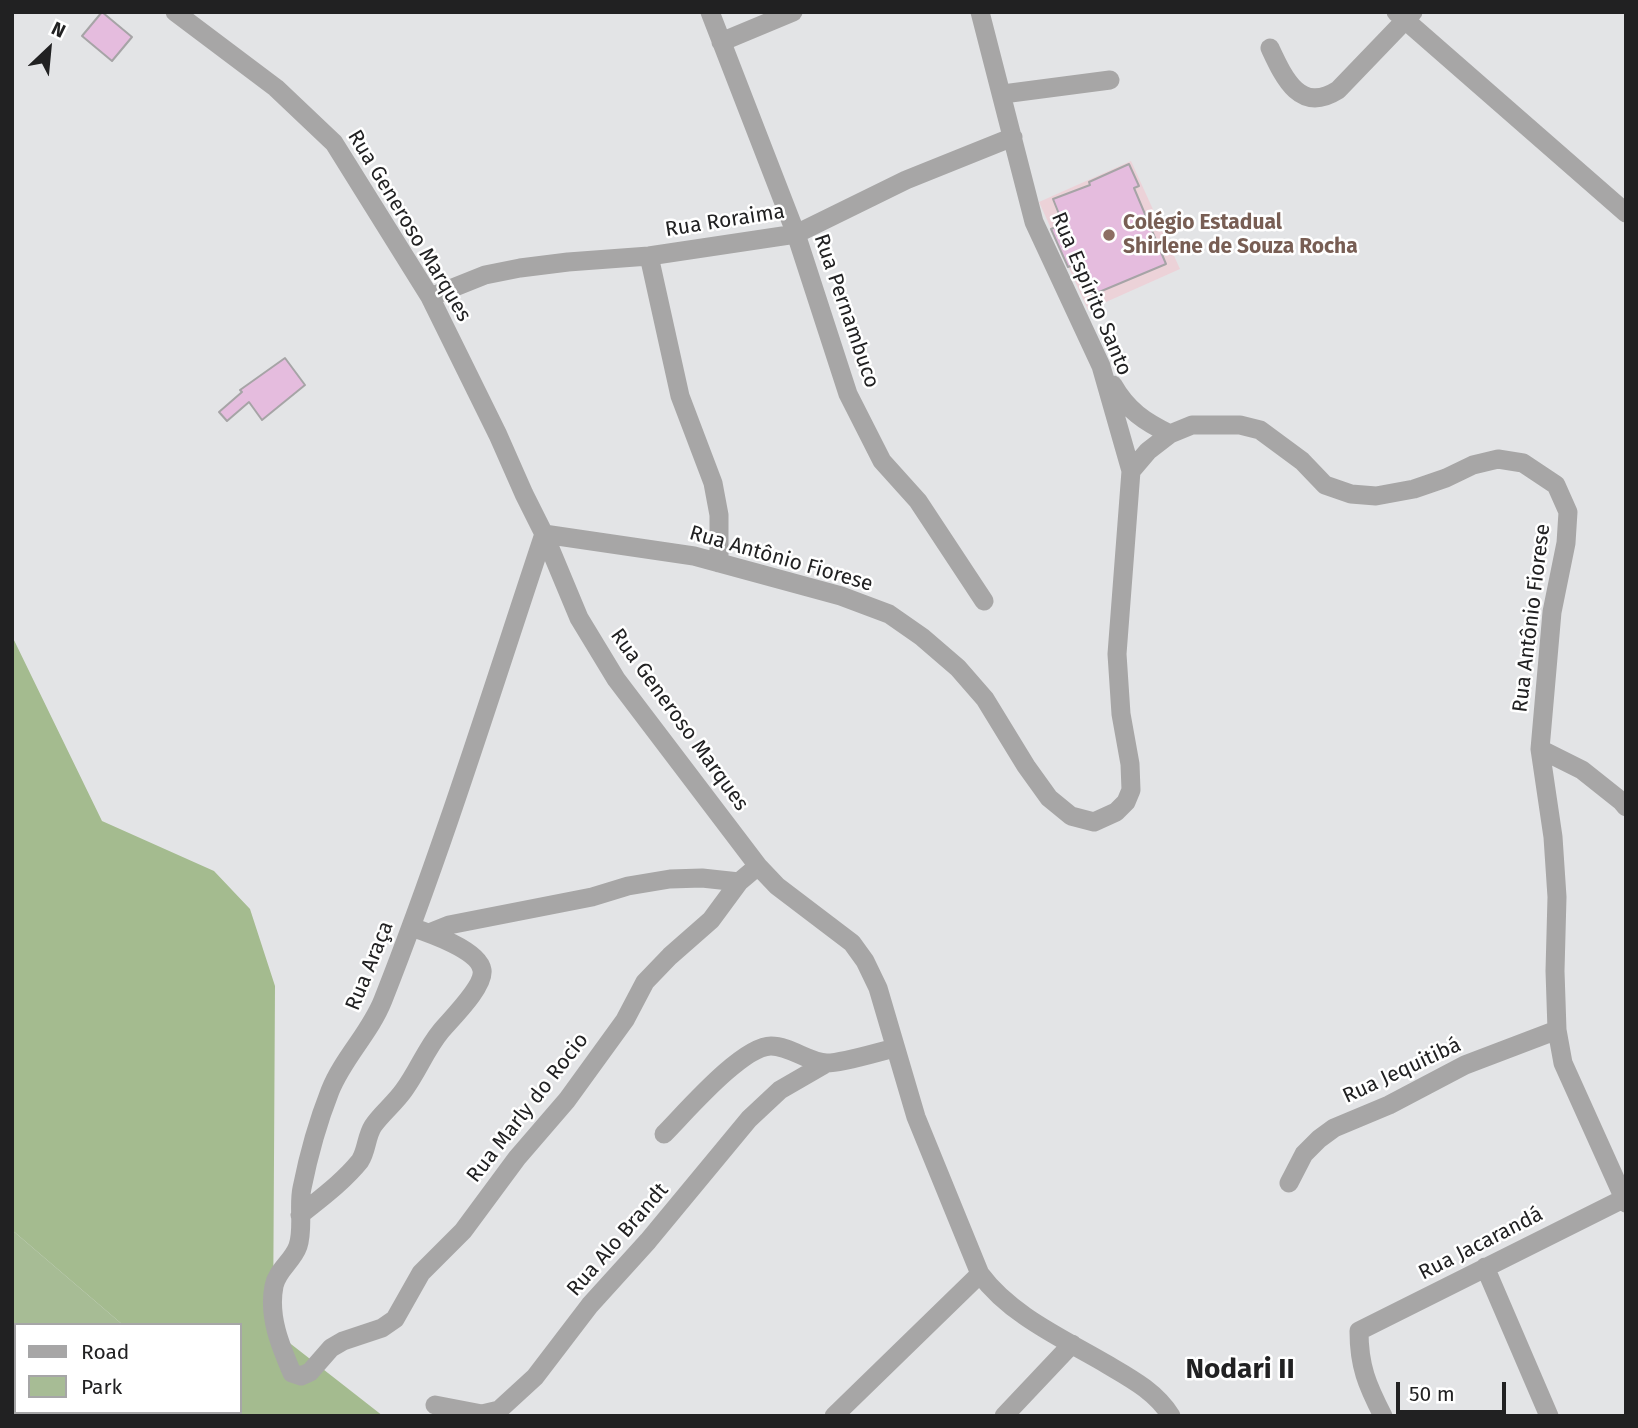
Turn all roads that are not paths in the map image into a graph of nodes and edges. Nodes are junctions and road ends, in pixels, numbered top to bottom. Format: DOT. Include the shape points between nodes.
graph roads {
  1 [pos="175,12"];
  2 [pos="710,12"];
  3 [pos="793,12"];
  4 [pos="980,12"];
  5 [pos="1405,15"];
  6 [pos="721,42"];
  7 [pos="1270,48"];
  8 [pos="1111,80"];
  9 [pos="1003,94"];
  10 [pos="1013,137"];
  11 [pos="1626,213"];
  12 [pos="796,234"];
  13 [pos="649,256"];
  14 [pos="430,296"];
  15 [pos="1101,366"];
  16 [pos="1170,434"];
  17 [pos="1131,471"];
  18 [pos="544,534"];
  19 [pos="719,563"];
  20 [pos="984,601"];
  21 [pos="1540,749"];
  22 [pos="1626,807"];
  23 [pos="758,866"];
  24 [pos="739,882"];
  25 [pos="420,930"];
  26 [pos="1557,1030"];
  27 [pos="895,1048"];
  28 [pos="825,1064"];
  29 [pos="664,1134"];
  30 [pos="1289,1183"];
  31 [pos="1625,1201"];
  32 [pos="300,1215"];
  33 [pos="1485,1267"];
  34 [pos="980,1274"];
  35 [pos="1072,1344"];
  36 [pos="321,1358"];
  37 [pos="435,1405"];
  38 [pos="1164,1412"];
  39 [pos="834,1416"];
  40 [pos="1004,1416"];
  41 [pos="1383,1416"];
  42 [pos="1549,1416"];
  1 -- 14 [label="street, Rua Generoso Marques" via="276,88 334,143"];
  2 -- 6 [label="street, Rua Pernambuco"];
  3 -- 6 [label="street"];
  4 -- 9 [label="street, Rua Espírito Santo"];
  5 -- 7 [label="street" via="1338,90 1325,98 1312,99 1298,92 1284,78"];
  5 -- 11 [label="street"];
  6 -- 12 [label="street, Rua Pernambuco"];
  8 -- 9 [label="street"];
  9 -- 10 [label="street, Rua Espírito Santo"];
  10 -- 12 [label="street, Rua Roraima" via="906,180"];
  10 -- 15 [label="street, Rua Espírito Santo" via="1034,222"];
  12 -- 13 [label="street, Rua Roraima"];
  12 -- 20 [label="street, Rua Pernambuco" via="848,394 882,461 918,500"];
  13 -- 14 [label="street, Rua Roraima" via="520,268 485,275"];
  13 -- 19 [label="street" via="680,396 713,483 719,515"];
  14 -- 18 [label="street, Rua Generoso Marques"];
  15 -- 16 [label="street" via="1123,403"];
  15 -- 17 [label="street, Rua Espírito Santo"];
  16 -- 17 [label="street, Rua Antônio Fiorese"];
  16 -- 21 [label="street, Rua Antônio Fiorese" via="1192,425 1240,425 1260,430 1325,485 1351,494 1376,496 1414,489 1498,459 1524,463 1556,485 1568,513 1552,612"];
  17 -- 19 [label="street, Rua Antônio Fiorese" via="1116,654 1131,790 1116,812 1094,822 1071,816 1049,798 985,699 958,668 889,614"];
  18 -- 19 [label="street, Rua Antônio Fiorese"];
  18 -- 23 [label="street, Rua Generoso Marques" via="579,618 616,679"];
  18 -- 25 [label="street, Rua Araça"];
  21 -- 22 [label="street" via="1582,770"];
  21 -- 26 [label="street, Rua Antônio Fiorese" via="1557,897"];
  23 -- 24 [label="street, Rua Marly do Rocio"];
  23 -- 27 [label="street, Rua Generoso Marques" via="852,943 878,988"];
  24 -- 25 [label="street" via="670,879"];
  24 -- 36 [label="street, Rua Marly do Rocio" via="711,920 645,982 625,1020 567,1100 463,1231 421,1273 395,1318 382,1328 343,1340"];
  25 -- 32 [label="street, Rua Araça" via="373,1024 330,1090 301,1189"];
  25 -- 32 [label="street" via="466,951 479,962 481,980 429,1045 398,1098 374,1124 361,1159"];
  26 -- 30 [label="street, Rua Jequitibá" via="1465,1066 1334,1128 1304,1154"];
  26 -- 31 [label="street, Rua Antônio Fiorese" via="1563,1063"];
  27 -- 28 [label="street, Rua Alo Brandt"];
  27 -- 34 [label="street, Rua Generoso Marques" via="916,1117"];
  28 -- 29 [label="street" via="770,1046 755,1050 730,1068"];
  28 -- 37 [label="street, Rua Alo Brandt" via="780,1090 749,1119 535,1377 499,1410 482,1413"];
  31 -- 33 [label="street, Rua Jacarandá"];
  32 -- 36 [label="street, Rua Araça" via="300,1242 274,1283 272,1316 292,1373 310,1372"];
  33 -- 41 [label="street, Rua Jacarandá" via="1359,1331 1364,1375"];
  33 -- 42 [label="street"];
  34 -- 35 [label="street, Rua Generoso Marques" via="1020,1313"];
  34 -- 39 [label="street"];
  35 -- 38 [label="street, Rua Generoso Marques" via="1152,1393"];
  35 -- 40 [label="street"];
}
